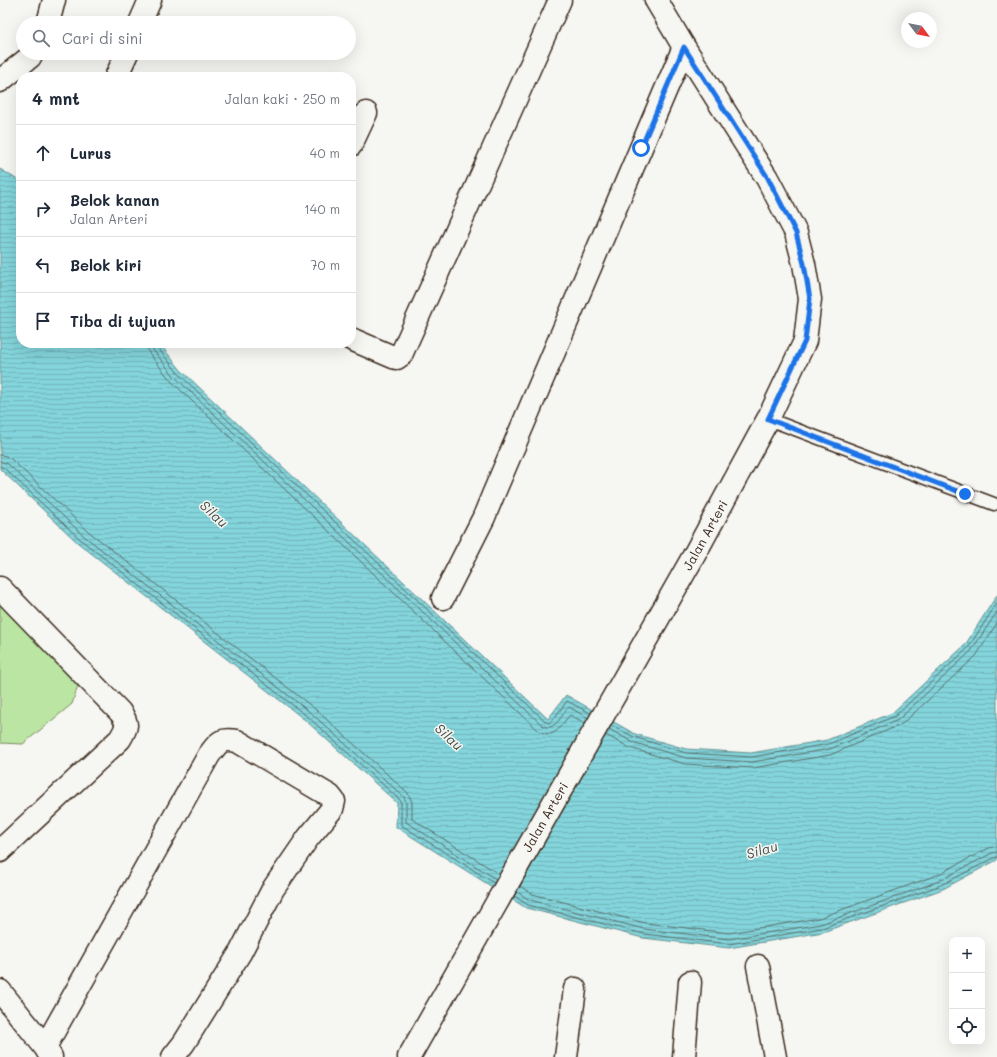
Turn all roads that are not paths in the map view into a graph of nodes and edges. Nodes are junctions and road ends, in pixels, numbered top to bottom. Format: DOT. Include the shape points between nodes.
graph roads {
  1 [pos="54,0"];
  2 [pos="150,0"];
  3 [pos="560,0"];
  4 [pos="656,0"];
  5 [pos="50,16"];
  6 [pos="143,16"];
  7 [pos="684,47"];
  8 [pos="26,60"];
  9 [pos="124,60"];
  10 [pos="118,72"];
  11 [pos="0,81"];
  12 [pos="366,112"];
  13 [pos="356,134"];
  14 [pos="356,341"];
  15 [pos="768,419"];
  16 [pos="994,504"];
  17 [pos="0,588"];
  18 [pos="443,598"];
  19 [pos="0,851"];
  20 [pos="758,966"];
  21 [pos="690,982"];
  22 [pos="575,989"];
  23 [pos="0,991"];
  24 [pos="48,1052"];
  25 [pos="173,1057"];
  26 [pos="409,1057"];
  27 [pos="566,1057"];
  28 [pos="684,1057"];
  29 [pos="775,1057"];
  1 -- 5 [label="street"];
  2 -- 6 [label="street"];
  3 -- 14 [label="street" via="401,355 393,357"];
  4 -- 7 [label="street, Jalan Arteri"];
  7 -- 15 [label="street, Jalan Arteri" via="768,178 796,233 804,264 810,299 805,341"];
  7 -- 18 [label="street" via="484,517"];
  8 -- 11 [label="street"];
  9 -- 10 [label="street"];
  12 -- 13 [label="street"];
  15 -- 16 [label="lane"];
  15 -- 26 [label="street, Jalan Arteri" via="692,559"];
  17 -- 19 [label="street" via="120,712 126,720 127,728 120,739"];
  20 -- 29 [label="street"];
  21 -- 28 [label="street"];
  22 -- 27 [label="street"];
  23 -- 24 [label="street"];
  24 -- 25 [label="street" via="209,755 218,743 226,739 237,741 330,796 334,802 332,809 308,838 274,889 240,953"];
}
